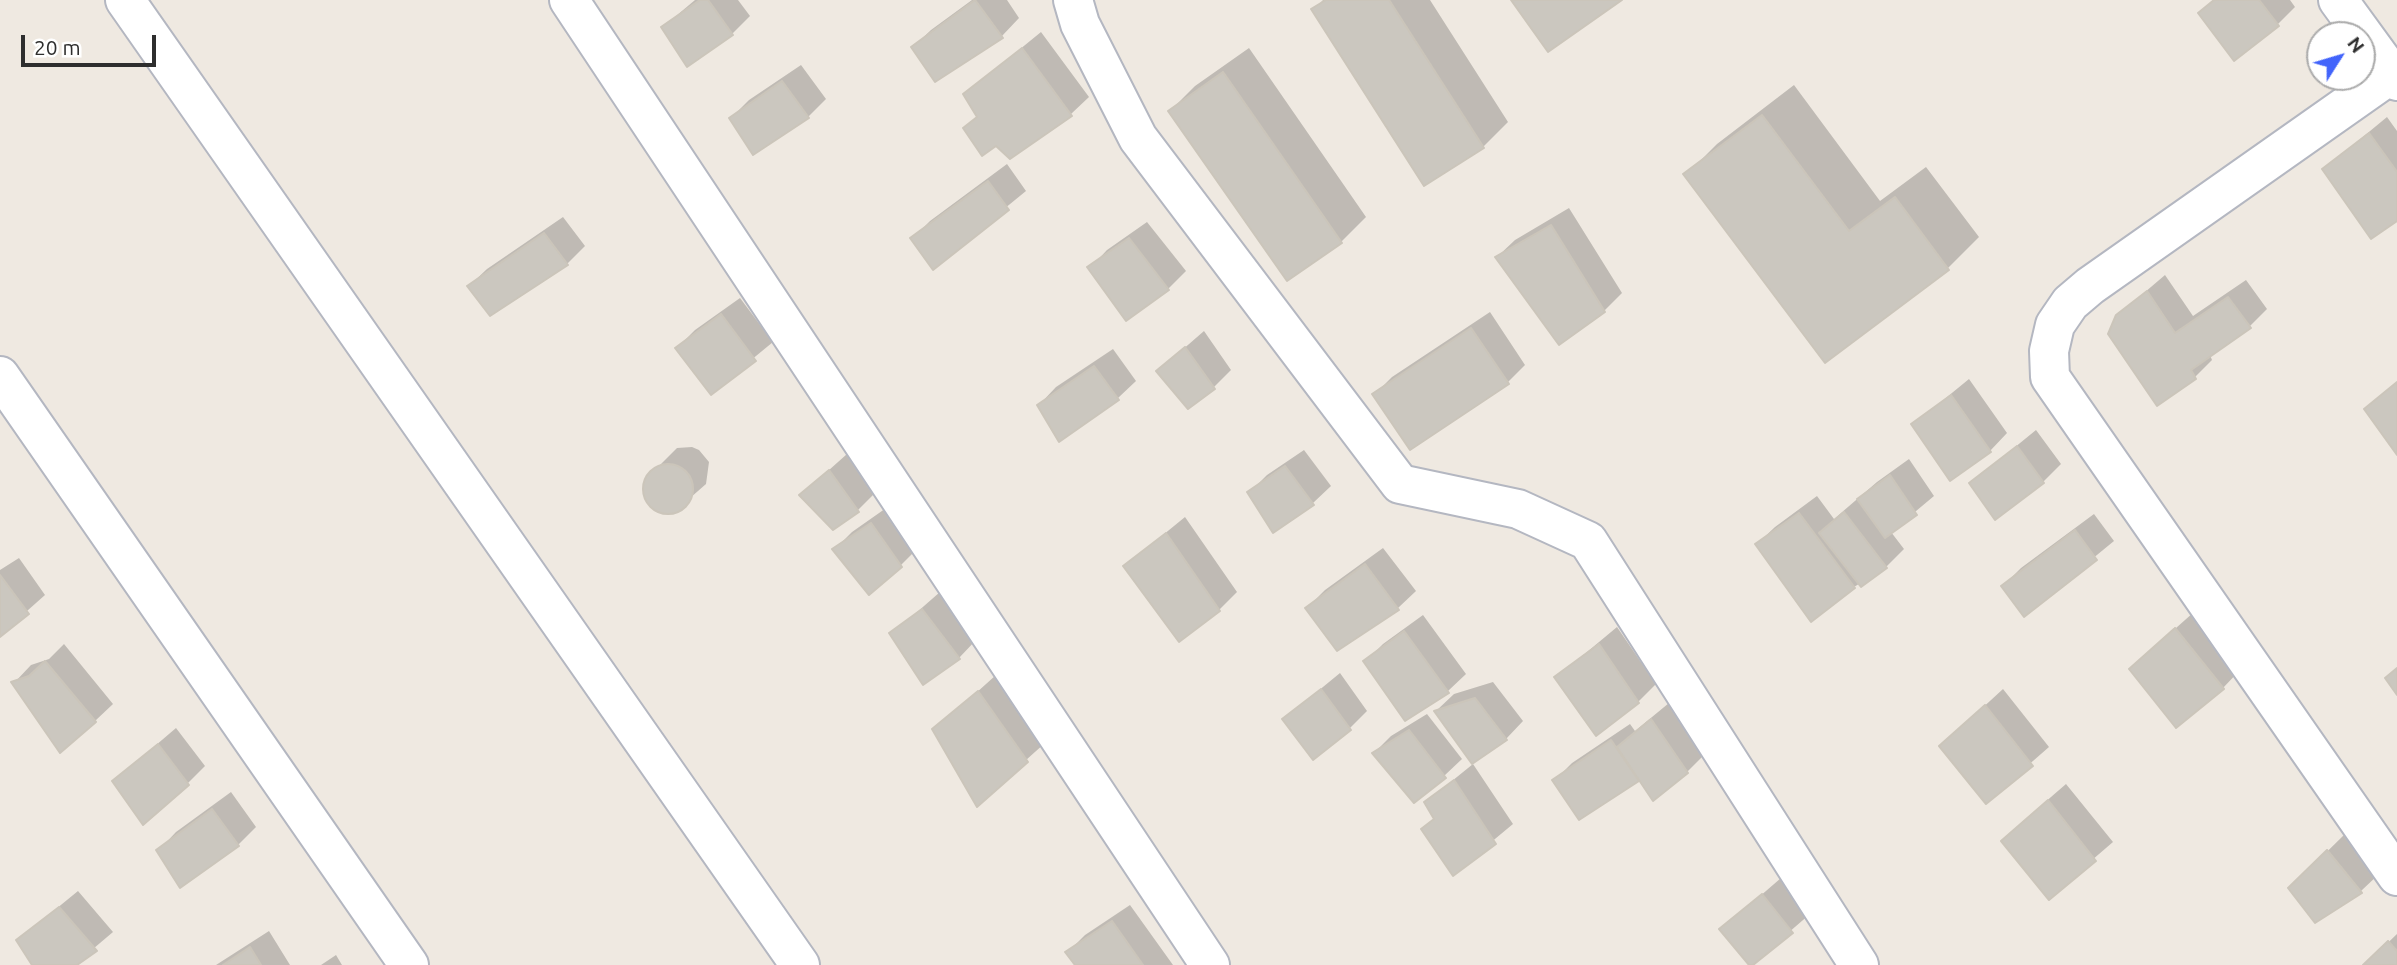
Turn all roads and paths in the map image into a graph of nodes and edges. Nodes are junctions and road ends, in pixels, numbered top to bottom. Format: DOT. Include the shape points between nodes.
graph roads {
  1 [pos="125,0"];
  2 [pos="569,0"];
  3 [pos="1073,0"];
  4 [pos="2338,0"];
  5 [pos="2395,75"];
  6 [pos="0,376"];
  7 [pos="2397,876"];
  8 [pos="410,965"];
  9 [pos="800,965"];
  10 [pos="1210,965"];
  11 [pos="1858,965"];
  1 -- 9 [label="street"];
  2 -- 10 [label="street"];
  3 -- 11 [label="street" via="1080,24 1138,138 1400,484 1518,509 1588,541"];
  4 -- 5 [label="street"];
  5 -- 7 [label="street" via="2090,286 2070,303 2055,325 2049,351 2050,377"];
  6 -- 8 [label="street"];
}
